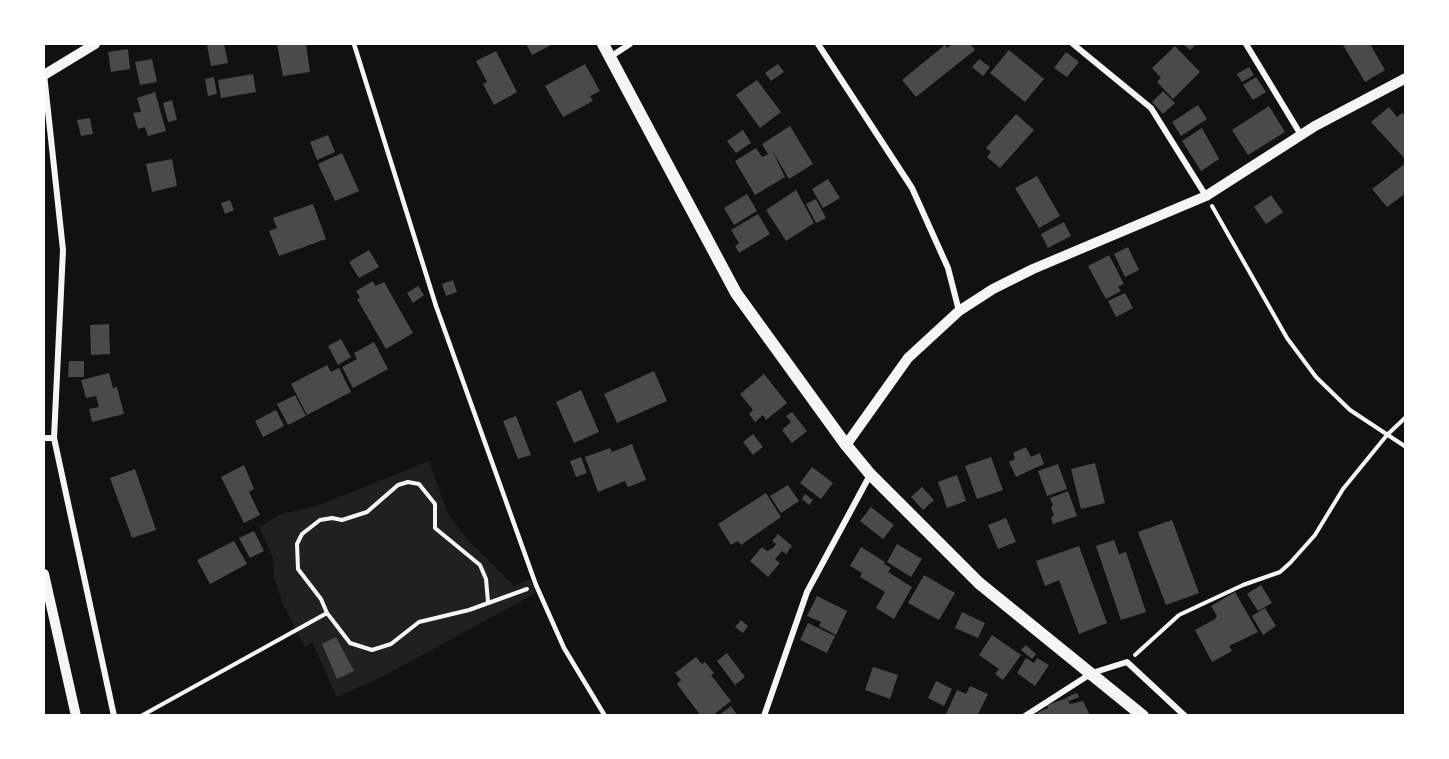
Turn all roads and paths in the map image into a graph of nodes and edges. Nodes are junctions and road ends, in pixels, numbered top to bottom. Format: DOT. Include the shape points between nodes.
graph roads {
  1 [pos="95,44"];
  2 [pos="354,44"];
  3 [pos="603,44"];
  4 [pos="630,44"];
  5 [pos="818,44"];
  6 [pos="1073,44"];
  7 [pos="1246,44"];
  8 [pos="610,57"];
  9 [pos="44,74"];
  10 [pos="1405,79"];
  11 [pos="1301,135"];
  12 [pos="1206,196"];
  13 [pos="959,311"];
  14 [pos="1406,417"];
  15 [pos="1387,435"];
  16 [pos="44,438"];
  17 [pos="54,438"];
  18 [pos="846,445"];
  19 [pos="1406,447"];
  20 [pos="870,474"];
  21 [pos="44,574"];
  22 [pos="536,585"];
  23 [pos="488,602"];
  24 [pos="327,613"];
  25 [pos="1127,662"];
  26 [pos="1092,673"];
  27 [pos="766,715"];
  28 [pos="76,716"];
  29 [pos="114,716"];
  30 [pos="141,716"];
  31 [pos="605,716"];
  32 [pos="1025,716"];
  33 [pos="1143,716"];
  34 [pos="1185,716"];
  1 -- 9 [label="street"];
  2 -- 22 [label="lane" via="436,306"];
  3 -- 8 [label="main road"];
  4 -- 8 [label="street"];
  5 -- 13 [label="street" via="912,188 948,268"];
  6 -- 12 [label="street" via="1151,108"];
  7 -- 11 [label="street"];
  8 -- 18 [label="main road" via="736,292"];
  9 -- 17 [label="street" via="63,250"];
  10 -- 11 [label="street"];
  11 -- 12 [label="street"];
  12 -- 13 [label="street" via="1033,268"];
  12 -- 15 [label="path" via="1287,338 1316,376 1350,410"];
  13 -- 18 [label="street" via="908,358"];
  14 -- 15 [label="path"];
  15 -- 19 [label="path"];
  15 -- 25 [label="path" via="1344,489 1316,535 1280,572 1179,615"];
  16 -- 17 [label="street"];
  17 -- 29 [label="street"];
  18 -- 20 [label="main road"];
  20 -- 26 [label="main road" via="979,583"];
  20 -- 27 [label="street" via="807,592"];
  21 -- 28 [label="street"];
  22 -- 23 [label="path"];
  22 -- 31 [label="lane" via="564,648"];
  23 -- 24 [label="path" via="418,622 380,649 372,650 350,643"];
  23 -- 24 [label="path" via="480,565 435,528 435,504 419,484 408,482 388,492 367,512 342,520 320,520 302,534 297,544 298,569"];
  24 -- 30 [label="path"];
  25 -- 26 [label="street"];
  25 -- 34 [label="street"];
  26 -- 32 [label="street"];
  26 -- 33 [label="main road"];
}
